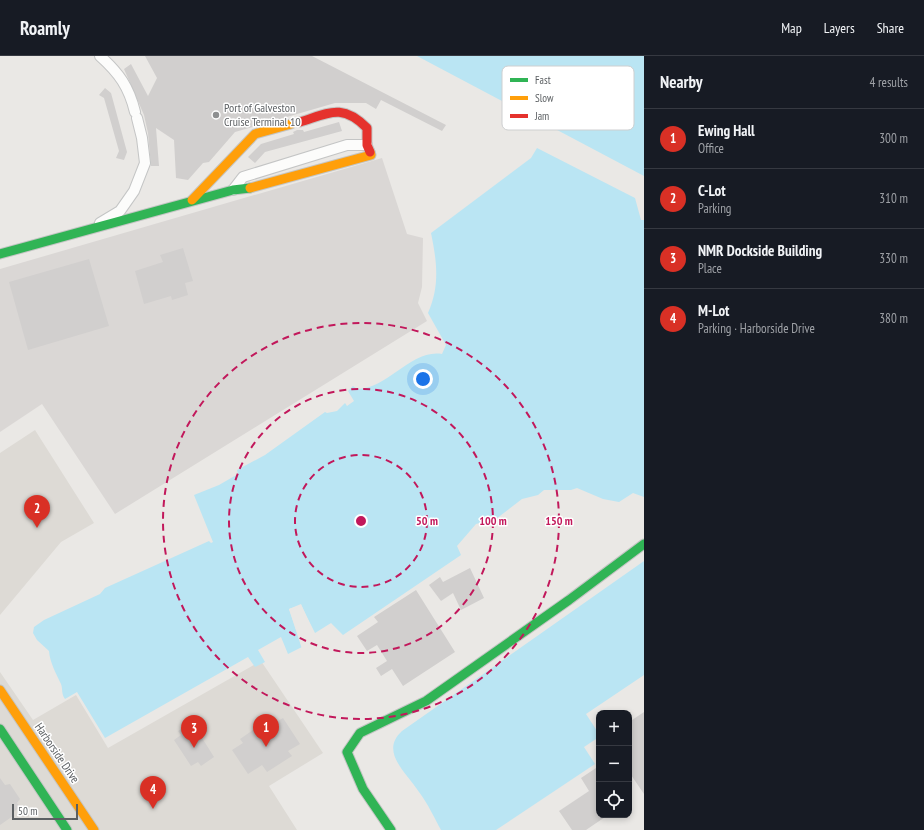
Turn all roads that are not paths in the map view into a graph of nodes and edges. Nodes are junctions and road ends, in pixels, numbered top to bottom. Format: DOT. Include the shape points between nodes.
graph roads {
  1 [pos="100,56"];
  2 [pos="300,122"];
  3 [pos="291,124"];
  4 [pos="368,145"];
  5 [pos="233,190"];
  6 [pos="192,201"];
  7 [pos="89,229"];
  8 [pos="0,254"];
  9 [pos="644,544"];
  10 [pos="0,690"];
  11 [pos="9,727"];
  12 [pos="67,830"];
  13 [pos="94,830"];
  14 [pos="391,830"];
  1 -- 7 [label="street" via="118,73 132,98 145,163 134,191 120,211"];
  2 -- 4 [label="street" via="337,111 358,118 367,128"];
  3 -- 6 [label="street" via="255,134"];
  4 -- 5 [label="street" via="347,145 243,177"];
  4 -- 5 [label="street" via="371,155 248,189"];
  5 -- 6 [label="street"];
  6 -- 7 [label="street"];
  7 -- 8 [label="street"];
  9 -- 14 [label="street" via="426,701 360,733 347,752 363,790"];
  10 -- 11 [label="street, Harborside Drive"];
  11 -- 12 [label="street, Harborside Drive"];
  11 -- 13 [label="street, Harborside Drive"];
}
